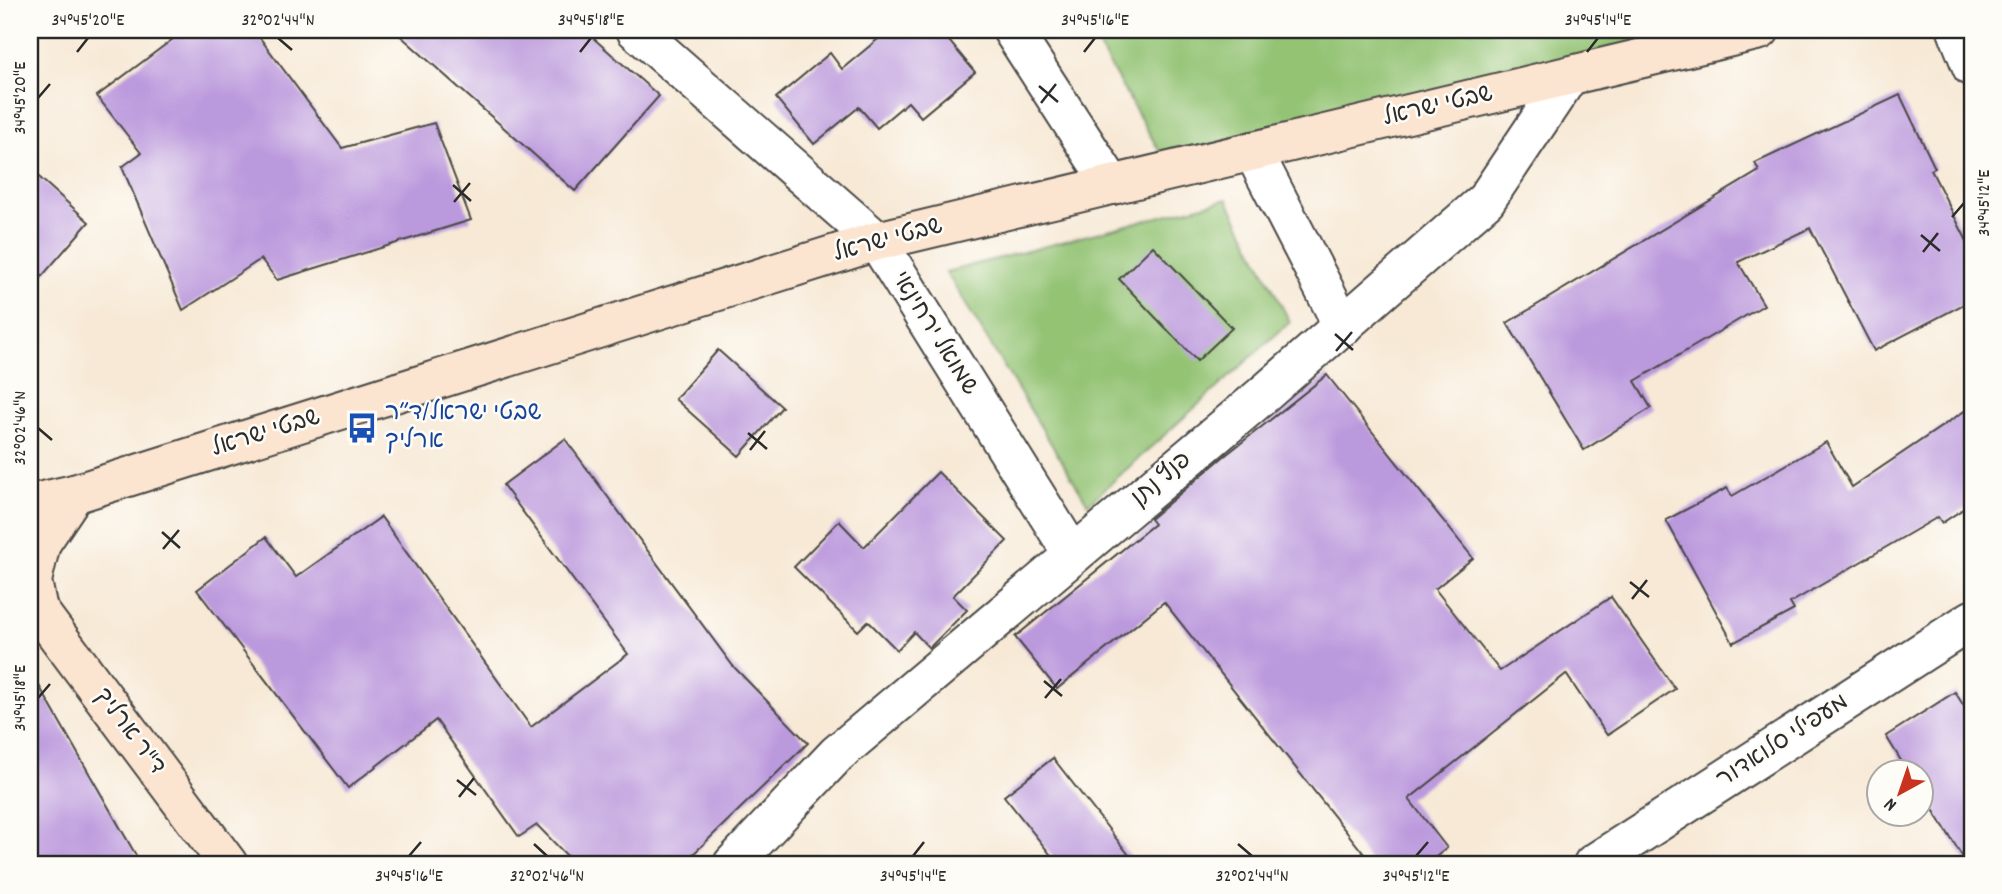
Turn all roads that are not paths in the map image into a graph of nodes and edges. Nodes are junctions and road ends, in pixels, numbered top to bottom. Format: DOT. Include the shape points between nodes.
graph roads {
  1 [pos="636,30"];
  2 [pos="1012,30"];
  3 [pos="1760,30"];
  4 [pos="1957,30"];
  5 [pos="1972,67"];
  6 [pos="1569,76"];
  7 [pos="1253,151"];
  8 [pos="1112,185"];
  9 [pos="877,242"];
  10 [pos="1343,326"];
  11 [pos="75,494"];
  12 [pos="30,504"];
  13 [pos="1073,555"];
  14 [pos="34,605"];
  15 [pos="1972,620"];
  16 [pos="228,864"];
  17 [pos="733,864"];
  18 [pos="1593,864"];
  1 -- 9 [label="street, שמואל ירחינאי"];
  2 -- 8 [label="street"];
  3 -- 6 [label="street, שבטי ישראל"];
  4 -- 5 [label="street"];
  6 -- 7 [label="street, שבטי ישראל"];
  6 -- 10 [label="street, פנץ נתן" via="1486,200"];
  7 -- 8 [label="street, שבטי ישראל"];
  7 -- 10 [label="street"];
  8 -- 9 [label="street, שבטי ישראל"];
  9 -- 11 [label="street, שבטי ישראל"];
  9 -- 13 [label="street, שמואל ירחינאי"];
  10 -- 13 [label="street, פנץ נתן"];
  11 -- 12 [label="street, שבטי ישראל"];
  11 -- 14 [label="street" via="41,543 32,581"];
  13 -- 17 [label="street, פנץ נתן" via="837,754"];
  14 -- 16 [label="street, ד\"ר ארליך"];
  15 -- 18 [label="street, מעפילי סלואדור"];
}
